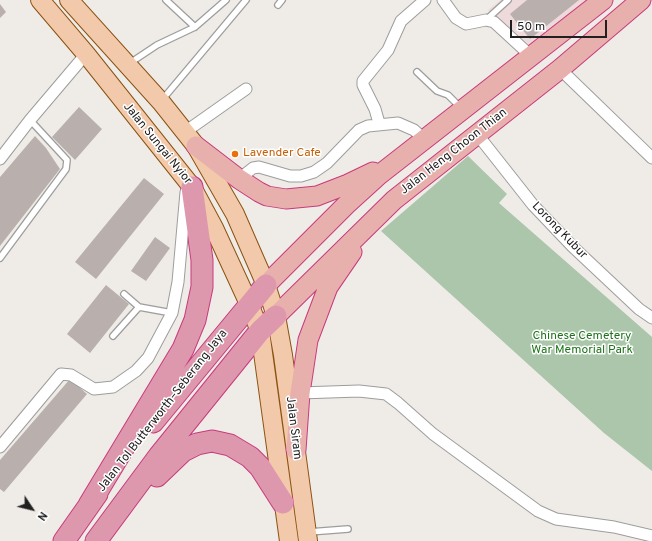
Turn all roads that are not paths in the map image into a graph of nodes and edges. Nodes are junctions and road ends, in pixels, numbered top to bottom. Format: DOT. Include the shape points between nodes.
graph roads {
  1 [pos="40,0"];
  2 [pos="69,0"];
  3 [pos="166,0"];
  4 [pos="226,0"];
  5 [pos="246,0"];
  6 [pos="282,0"];
  7 [pos="424,0"];
  8 [pos="443,0"];
  9 [pos="508,0"];
  10 [pos="603,0"];
  11 [pos="642,0"];
  12 [pos="278,5"];
  13 [pos="486,20"];
  14 [pos="194,27"];
  15 [pos="86,54"];
  16 [pos="531,56"];
  17 [pos="128,65"];
  18 [pos="560,69"];
  19 [pos="417,72"];
  20 [pos="246,89"];
  21 [pos="161,102"];
  22 [pos="462,110"];
  23 [pos="30,120"];
  24 [pos="379,124"];
  25 [pos="477,134"];
  26 [pos="190,139"];
  27 [pos="424,139"];
  28 [pos="0,158"];
  29 [pos="652,158"];
  30 [pos="398,160"];
  31 [pos="239,179"];
  32 [pos="189,184"];
  33 [pos="394,200"];
  34 [pos="0,258"];
  35 [pos="266,285"];
  36 [pos="124,294"];
  37 [pos="249,304"];
  38 [pos="139,307"];
  39 [pos="172,313"];
  40 [pos="276,316"];
  41 [pos="652,318"];
  42 [pos="260,331"];
  43 [pos="113,336"];
  44 [pos="300,393"];
  45 [pos="0,446"];
  46 [pos="296,450"];
  47 [pos="283,503"];
  48 [pos="89,505"];
  49 [pos="109,524"];
  50 [pos="348,529"];
  51 [pos="652,536"];
  52 [pos="307,537"];
  53 [pos="65,540"];
  54 [pos="96,541"];
  55 [pos="289,541"];
  1 -- 15 [label="main road, Jalan Sungai Nyior"];
  2 -- 17 [label="main road, Jalan Sungai Nyior"];
  3 -- 14 [label="lane"];
  4 -- 14 [label="lane"];
  5 -- 21 [label="lane"];
  6 -- 12 [label="lane"];
  7 -- 24 [label="street" via="401,21 388,50 363,81 362,85 375,109"];
  8 -- 13 [label="street" via="456,18 466,24"];
  9 -- 13 [label="lane"];
  10 -- 16 [label="highway"];
  11 -- 18 [label="highway, Jalan Heng Choon Thian"];
  13 -- 16 [label="street" via="494,22"];
  14 -- 17 [label="lane" via="156,45"];
  15 -- 23 [label="street"];
  15 -- 32 [label="main road, Jalan Sungai Nyior"];
  16 -- 22 [label="highway"];
  17 -- 21 [label="main road, Jalan Sungai Nyior"];
  18 -- 25 [label="highway, Jalan Heng Choon Thian"];
  18 -- 29 [label="street"];
  19 -- 22 [label="lane" via="437,90 448,95"];
  20 -- 26 [label="street"];
  21 -- 26 [label="main road, Jalan Sungai Nyior"];
  22 -- 27 [label="highway"];
  23 -- 28 [label="street"];
  23 -- 34 [label="lane" via="67,160 66,170"];
  24 -- 27 [label="street" via="398,123 414,130"];
  24 -- 31 [label="street" via="359,130 327,164 314,172 290,176 260,167 253,168"];
  25 -- 33 [label="highway, Jalan Heng Choon Thian"];
  25 -- 41 [label="street, Lorong Kubur" via="543,215 572,246"];
  26 -- 31 [label="highway"];
  26 -- 35 [label="main road, Jalan Sungai Nyior" via="235,214"];
  27 -- 30 [label="highway"];
  30 -- 31 [label="highway" via="317,196 297,199 267,196"];
  30 -- 35 [label="highway" via="346,205"];
  32 -- 37 [label="main road, Jalan Sungai Nyior" via="214,228"];
  32 -- 39 [label="street"];
  32 -- 48 [label="highway" via="202,260 202,287 195,320 183,349"];
  33 -- 40 [label="highway, Jalan Heng Choon Thian"];
  33 -- 44 [label="highway" via="346,259 328,287 308,340"];
  35 -- 37 [label="highway, Jalan Tol Butterworth–Seberang Jaya"];
  35 -- 40 [label="main road, Jalan Sungai Nyior"];
  36 -- 38 [label="lane"];
  37 -- 42 [label="main road, Jalan Sungai Nyior"];
  37 -- 48 [label="highway, Jalan Tol Butterworth–Seberang Jaya" via="169,401"];
  38 -- 39 [label="lane"];
  38 -- 43 [label="lane"];
  39 -- 45 [label="street" via="148,358 126,380 113,387 94,389 71,375 61,374"];
  40 -- 42 [label="highway, Jalan Tol Butterworth–Seberang Jaya"];
  40 -- 46 [label="main road, Jalan Siram"];
  42 -- 47 [label="main road, Jalan Siram"];
  42 -- 49 [label="highway, Jalan Tol Butterworth–Seberang Jaya" via="159,456"];
  44 -- 46 [label="highway"];
  44 -- 51 [label="street" via="365,391 386,394 433,434 542,513 556,519 614,527"];
  46 -- 52 [label="main road, Jalan Siram"];
  47 -- 49 [label="highway" via="260,467 250,457 230,445 212,441 197,444 183,451"];
  47 -- 55 [label="main road, Jalan Siram"];
  48 -- 53 [label="highway, Jalan Tol Butterworth–Seberang Jaya"];
  49 -- 54 [label="highway, Jalan Tol Butterworth–Seberang Jaya"];
  50 -- 52 [label="lane"];
}
